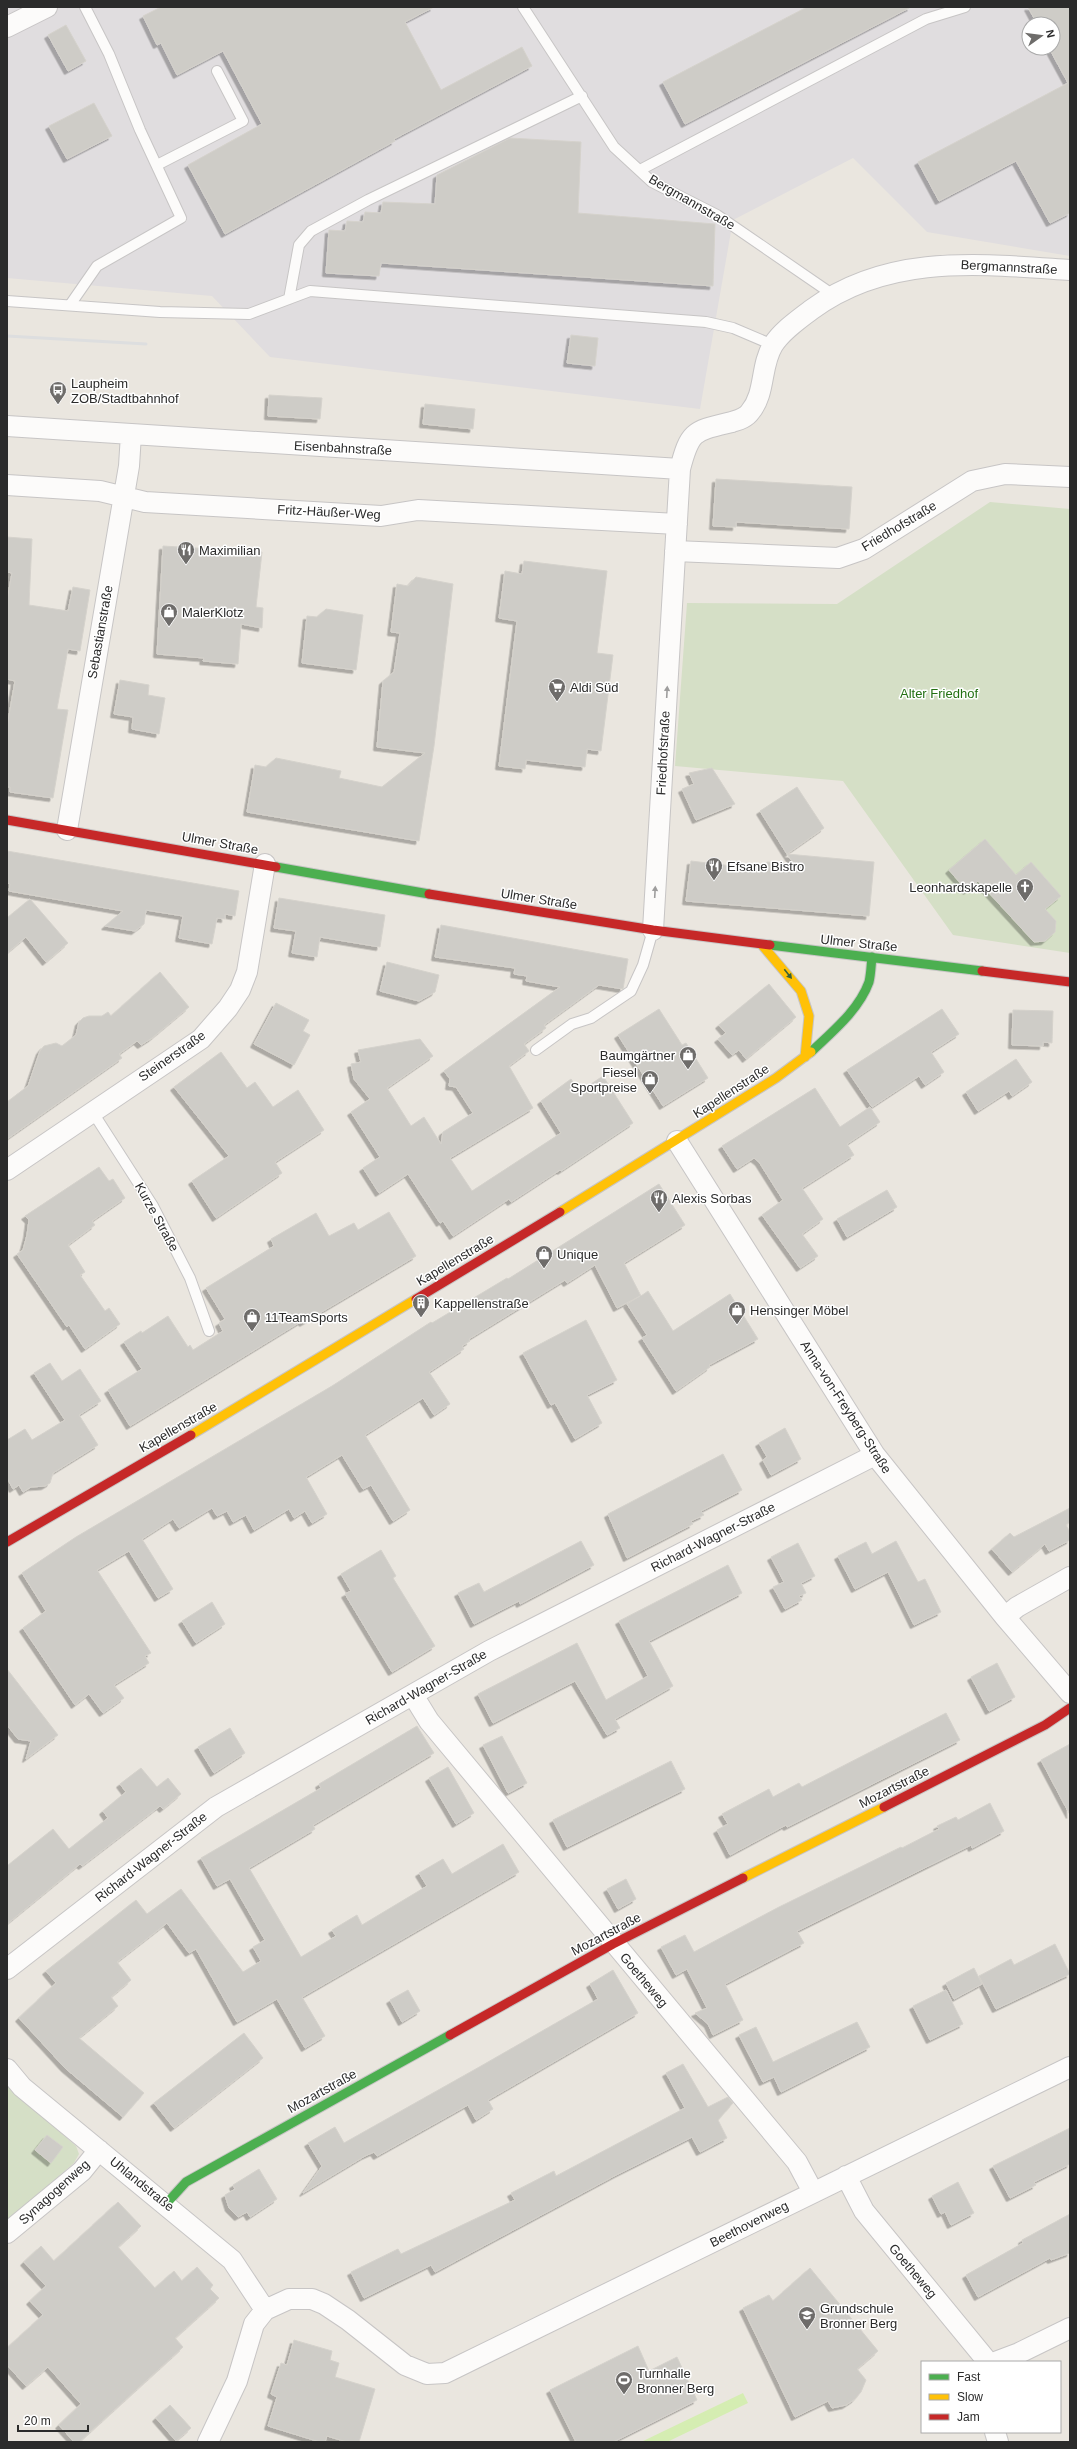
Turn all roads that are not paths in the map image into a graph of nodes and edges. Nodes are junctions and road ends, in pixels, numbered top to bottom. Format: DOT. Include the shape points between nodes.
graph roads {
  1 [pos="46,7"];
  2 [pos="85,7"];
  3 [pos="522,7"];
  4 [pos="965,7"];
  5 [pos="7,27"];
  6 [pos="217,71"];
  7 [pos="582,96"];
  8 [pos="157,165"];
  9 [pos="640,170"];
  10 [pos="1070,270"];
  11 [pos="832,294"];
  12 [pos="289,299"];
  13 [pos="7,301"];
  14 [pos="70,305"];
  15 [pos="773,345"];
  16 [pos="739,420"];
  17 [pos="7,426"];
  18 [pos="131,434"];
  19 [pos="680,469"];
  20 [pos="1070,477"];
  21 [pos="7,486"];
  22 [pos="124,496"];
  23 [pos="677,524"];
  24 [pos="676,551"];
  25 [pos="7,820"];
  26 [pos="67,830"];
  27 [pos="265,864"];
  28 [pos="653,930"];
  29 [pos="762,945"];
  30 [pos="872,957"];
  31 [pos="1070,982"];
  32 [pos="536,1050"];
  33 [pos="805,1057"];
  34 [pos="92,1111"];
  35 [pos="677,1141"];
  36 [pos="7,1170"];
  37 [pos="209,1331"];
  38 [pos="875,1455"];
  39 [pos="7,1542"];
  40 [pos="1070,1577"];
  41 [pos="1005,1617"];
  42 [pos="1070,1693"];
  43 [pos="413,1695"];
  44 [pos="1070,1708"];
  45 [pos="613,1944"];
  46 [pos="7,1969"];
  47 [pos="1070,2067"];
  48 [pos="7,2069"];
  49 [pos="99,2150"];
  50 [pos="846,2176"];
  51 [pos="813,2192"];
  52 [pos="166,2204"];
  53 [pos="7,2233"];
  54 [pos="265,2310"];
  55 [pos="1070,2328"];
  56 [pos="987,2361"];
  57 [pos="997,2361"];
  58 [pos="208,2442"];
  1 -- 5 [label="street"];
  2 -- 8 [label="lane" via="109,54"];
  3 -- 7 [label="lane, Bergmannstraße"];
  4 -- 9 [label="lane" via="926,19"];
  6 -- 8 [label="lane" via="243,121"];
  7 -- 9 [label="lane, Bergmannstraße" via="614,147"];
  7 -- 12 [label="lane" via="368,200 311,231 299,245"];
  8 -- 14 [label="lane" via="181,218 97,266"];
  9 -- 11 [label="lane, Bergmannstraße" via="652,182 717,215"];
  10 -- 11 [label="street, Bergmannstraße" via="973,264 927,266 872,278"];
  11 -- 15 [label="street, Bergmannstraße" via="784,332"];
  12 -- 14 [label="lane" via="249,314 160,312"];
  12 -- 15 [label="lane" via="310,291 706,322 733,328"];
  13 -- 14 [label="lane"];
  15 -- 16 [label="street, Bergmannstraße" via="765,362 758,400 750,414"];
  16 -- 19 [label="street, Friedhofstraße" via="697,432 686,444"];
  17 -- 18 [label="street, Eisenbahnstraße"];
  18 -- 19 [label="street, Eisenbahnstraße"];
  18 -- 22 [label="street, Sebastianstraße"];
  19 -- 23 [label="street, Friedhofstraße"];
  20 -- 24 [label="street, Friedhofstraße" via="1006,474 972,481 864,549 838,558"];
  21 -- 22 [label="street, Fritz-Häußer-Weg" via="100,491"];
  22 -- 23 [label="street, Fritz-Häußer-Weg" via="145,502 381,516 418,510"];
  22 -- 26 [label="street, Sebastianstraße"];
  23 -- 24 [label="street, Friedhofstraße"];
  28 -- 24 [label="street, Friedhofstraße, one-way"];
  25 -- 26 [label="street, Ulmer Straße"];
  26 -- 27 [label="street, Ulmer Straße"];
  27 -- 28 [label="street, Ulmer Straße" via="528,911"];
  27 -- 34 [label="street, Steinerstraße" via="246,972 240,990 228,1008 201,1039"];
  28 -- 29 [label="street, Ulmer Straße"];
  28 -- 32 [label="lane" via="643,965 631,991 591,1018 572,1024"];
  29 -- 30 [label="street, Ulmer Straße"];
  29 -- 33 [label="street, one-way" via="801,991 809,1016"];
  30 -- 31 [label="street, Ulmer Straße"];
  30 -- 33 [label="street, Kapellenstraße" via="869,981 861,1000 834,1031"];
  33 -- 35 [label="street, Kapellenstraße"];
  34 -- 36 [label="street, Steinerstraße"];
  34 -- 37 [label="lane, Kurze Straße" via="153,1206 190,1278"];
  35 -- 38 [label="street, Anna-von-Freyberg-Straße"];
  35 -- 39 [label="street, Kapellenstraße" via="250,1400"];
  38 -- 41 [label="street, Anna-von-Freyberg-Straße"];
  38 -- 43 [label="street, Richard-Wagner-Straße" via="489,1651"];
  40 -- 41 [label="street" via="1017,1607"];
  41 -- 42 [label="street, Anna-von-Freyberg-Straße"];
  43 -- 45 [label="street, Goetheweg" via="429,1721"];
  43 -- 46 [label="street, Richard-Wagner-Straße" via="216,1807"];
  44 -- 45 [label="street, Mozartstraße" via="1045,1725"];
  45 -- 51 [label="street, Goetheweg" via="797,2162"];
  45 -- 52 [label="street, Mozartstraße" via="186,2182"];
  47 -- 50 [label="street, Beethovenweg"];
  48 -- 49 [label="street, Uhlandstraße" via="22,2087"];
  49 -- 52 [label="street, Uhlandstraße"];
  49 -- 53 [label="street, Synagogenweg" via="82,2171"];
  50 -- 51 [label="street, Beethovenweg"];
  50 -- 56 [label="street, Goetheweg" via="864,2211"];
  51 -- 54 [label="street, Beethovenweg" via="445,2373 427,2374 405,2365 342,2316 312,2299 289,2299"];
  52 -- 54 [label="street, Uhlandstraße" via="232,2260"];
  54 -- 58 [label="street" via="254,2324 237,2381"];
  55 -- 57 [label="street"];
}
